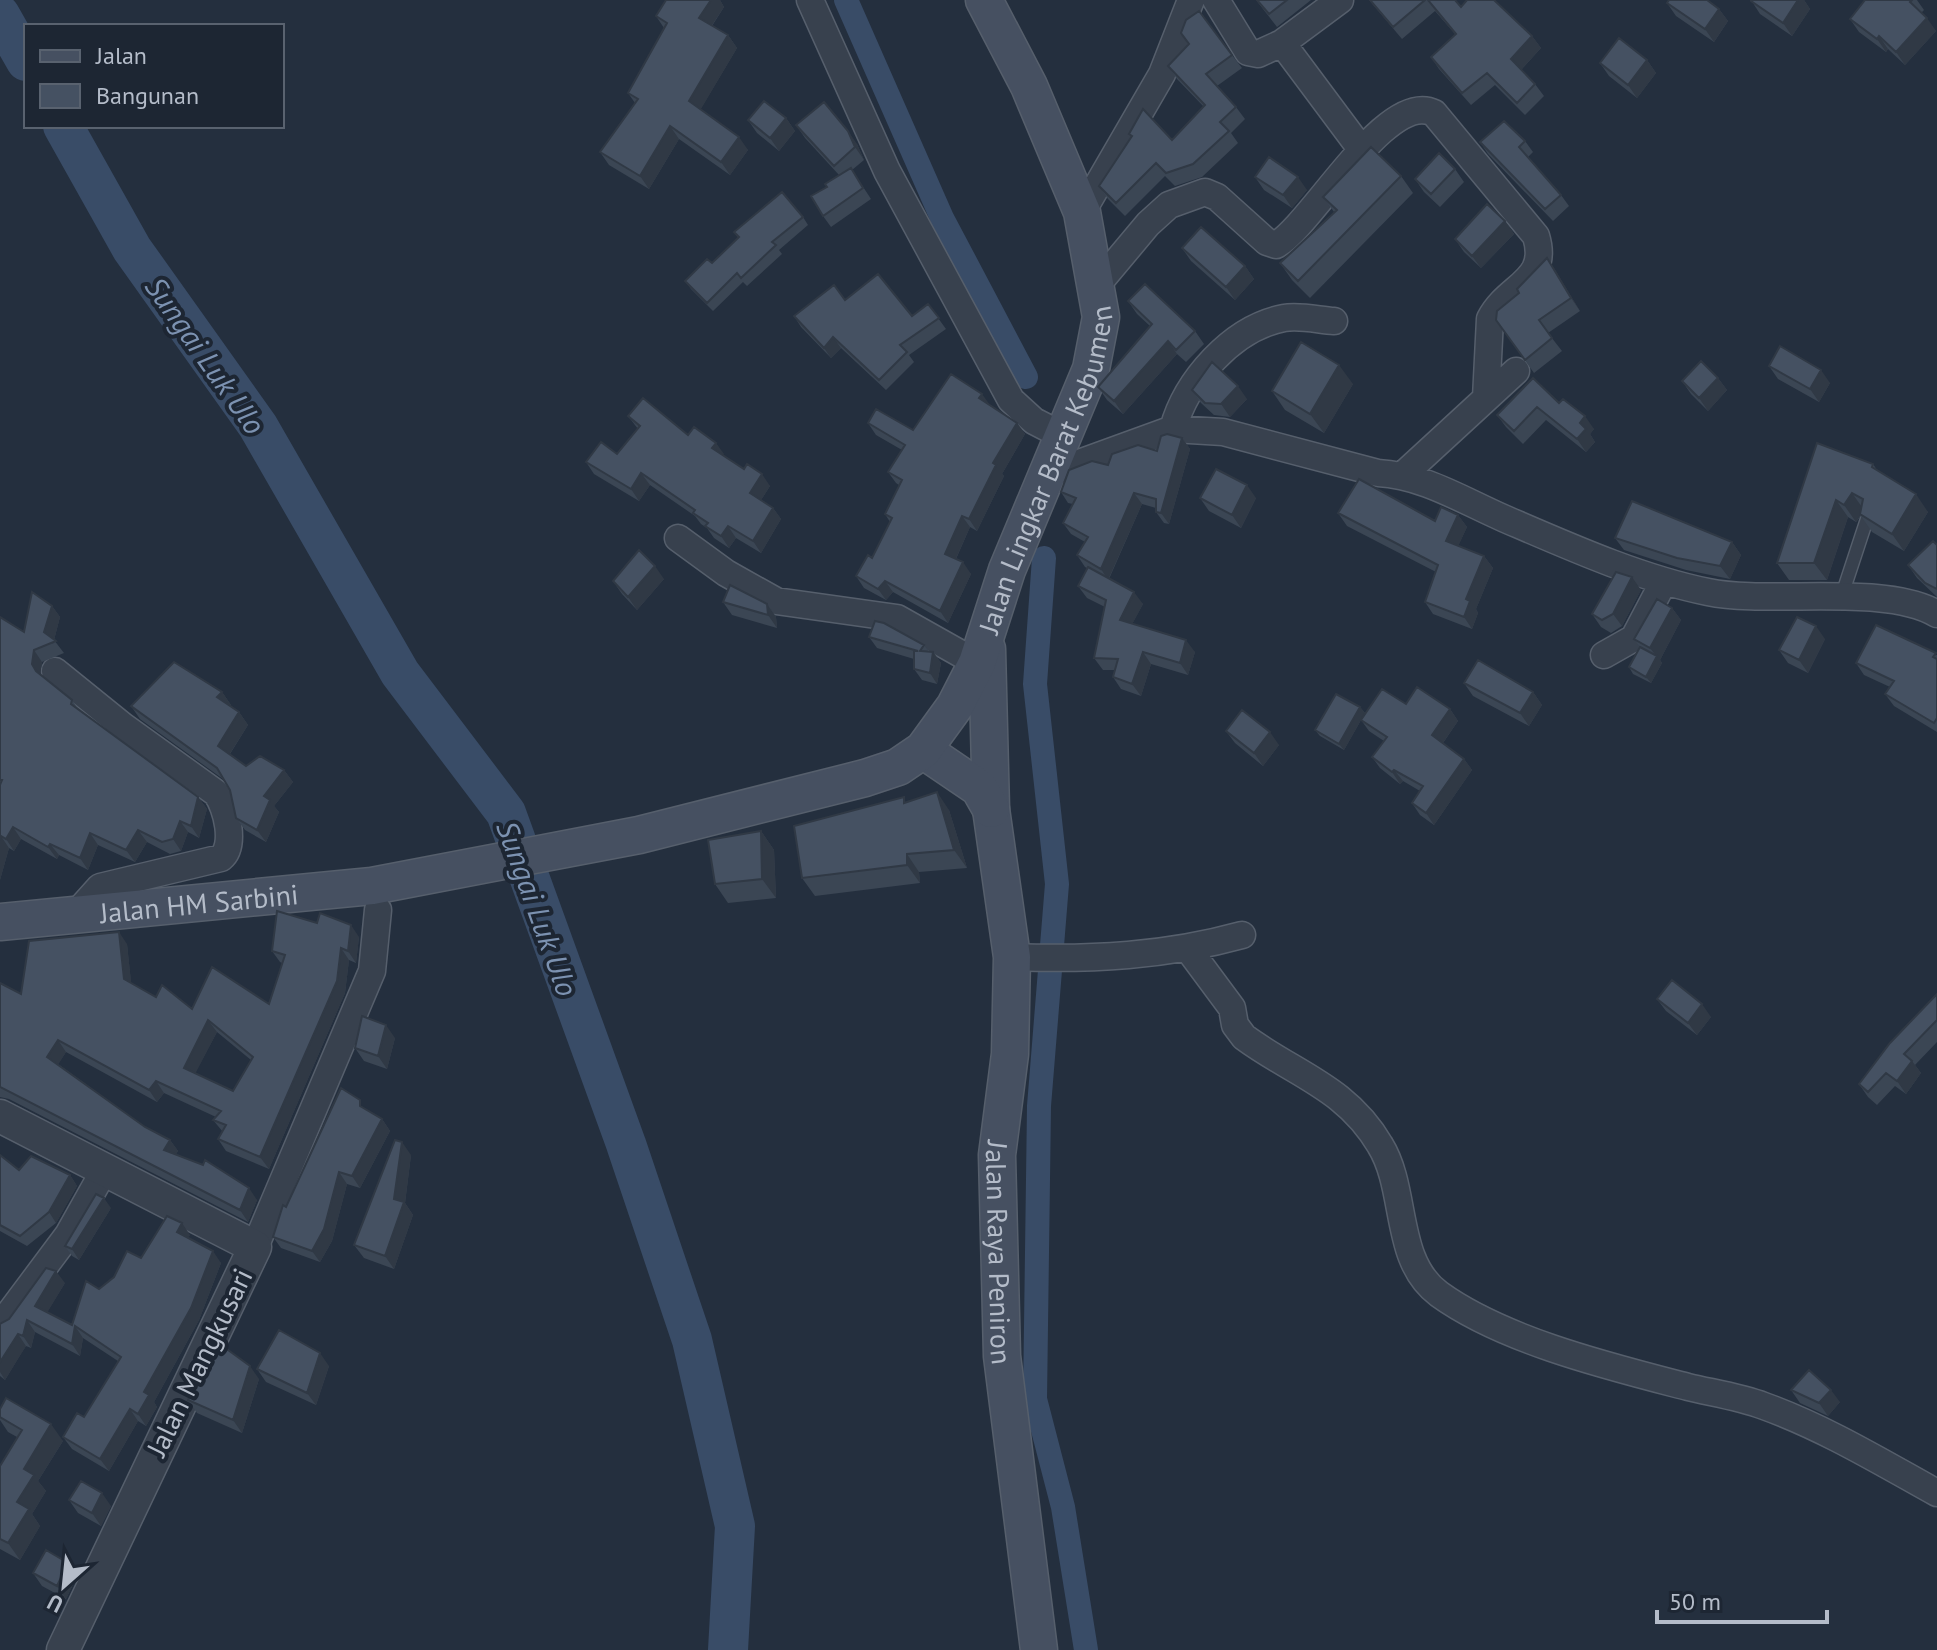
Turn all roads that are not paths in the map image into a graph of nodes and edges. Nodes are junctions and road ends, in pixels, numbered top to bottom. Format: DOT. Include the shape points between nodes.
graph roads {
  1 [pos="810,0"];
  2 [pos="984,0"];
  3 [pos="1191,0"];
  4 [pos="1216,0"];
  5 [pos="1340,0"];
  6 [pos="1282,43"];
  7 [pos="1361,149"];
  8 [pos="1082,212"];
  9 [pos="1097,285"];
  10 [pos="1334,321"];
  11 [pos="1516,371"];
  12 [pos="1486,398"];
  13 [pos="1173,429"];
  14 [pos="1065,437"];
  15 [pos="1049,474"];
  16 [pos="1404,474"];
  17 [pos="1867,519"];
  18 [pos="678,538"];
  19 [pos="1664,581"];
  20 [pos="1841,598"];
  21 [pos="1937,614"];
  22 [pos="987,627"];
  23 [pos="1604,655"];
  24 [pos="977,663"];
  25 [pos="55,671"];
  26 [pos="923,750"];
  27 [pos="991,809"];
  28 [pos="739,811"];
  29 [pos="388,896"];
  30 [pos="74,916"];
  31 [pos="0,922"];
  32 [pos="1242,935"];
  33 [pos="1189,950"];
  34 [pos="1012,957"];
  35 [pos="0,1116"];
  36 [pos="105,1169"];
  37 [pos="255,1247"];
  38 [pos="0,1326"];
  39 [pos="1937,1493"];
  40 [pos="63,1650"];
  41 [pos="1039,1650"];
  1 -- 14 [label="street" via="887,171 1011,400 1034,421"];
  2 -- 8 [label="main road, Jalan Lingkar Barat Kebumen" via="1029,86"];
  3 -- 8 [label="street" via="1162,74"];
  4 -- 6 [label="street" via="1248,52 1258,54"];
  5 -- 6 [label="street"];
  6 -- 7 [label="street"];
  7 -- 9 [label="street" via="1276,245 1205,192 1169,205"];
  7 -- 12 [label="street" via="1410,111 1426,109 1536,236 1540,264 1490,319"];
  8 -- 9 [label="main road, Jalan Lingkar Barat Kebumen"];
  9 -- 14 [label="main road, Jalan Lingkar Barat Kebumen" via="1101,317 1091,369"];
  10 -- 13 [label="street" via="1286,317 1237,340 1191,384"];
  11 -- 12 [label="street"];
  12 -- 16 [label="street"];
  13 -- 15 [label="street"];
  13 -- 16 [label="street" via="1223,432 1378,473"];
  14 -- 15 [label="main road, Jalan Lingkar Barat Kebumen"];
  15 -- 22 [label="main road, Jalan Lingkar Barat Kebumen"];
  16 -- 19 [label="street"];
  17 -- 20 [label="lane"];
  18 -- 24 [label="street" via="776,601 897,618"];
  19 -- 20 [label="street" via="1711,593"];
  19 -- 23 [label="street" via="1634,638"];
  20 -- 21 [label="street" via="1902,602"];
  22 -- 24 [label="main road, Jalan Lingkar Barat Kebumen"];
  22 -- 27 [label="main road, Jalan Raya Peniron"];
  24 -- 26 [label="main road, Jalan Lingkar Barat Kebumen"];
  25 -- 30 [label="street" via="216,793 223,803 228,839 228,851 221,858 100,887"];
  26 -- 27 [label="main road" via="979,788"];
  26 -- 28 [label="main road, Jalan Lingkar Barat Kebumen" via="898,767"];
  27 -- 34 [label="main road, Jalan Raya Peniron"];
  28 -- 29 [label="main road, Jalan HM Sarbini"];
  29 -- 30 [label="main road, Jalan HM Sarbini" via="305,895"];
  29 -- 37 [label="street" via="372,971"];
  30 -- 31 [label="main road, Jalan HM Sarbini"];
  32 -- 33 [label="street"];
  33 -- 34 [label="street" via="1084,959"];
  33 -- 39 [label="street" via="1232,1008 1244,1037 1341,1097 1368,1127 1393,1172 1411,1255 1438,1293 1549,1346 1763,1406 1843,1440"];
  34 -- 41 [label="main road, Jalan Raya Peniron" via="1010,1054 997,1155 1002,1356"];
  35 -- 36 [label="street, Jalan Mangkusari"];
  36 -- 37 [label="street, Jalan Mangkusari"];
  36 -- 38 [label="street" via="68,1235"];
  37 -- 40 [label="street, Jalan Mangkusari"];
}
